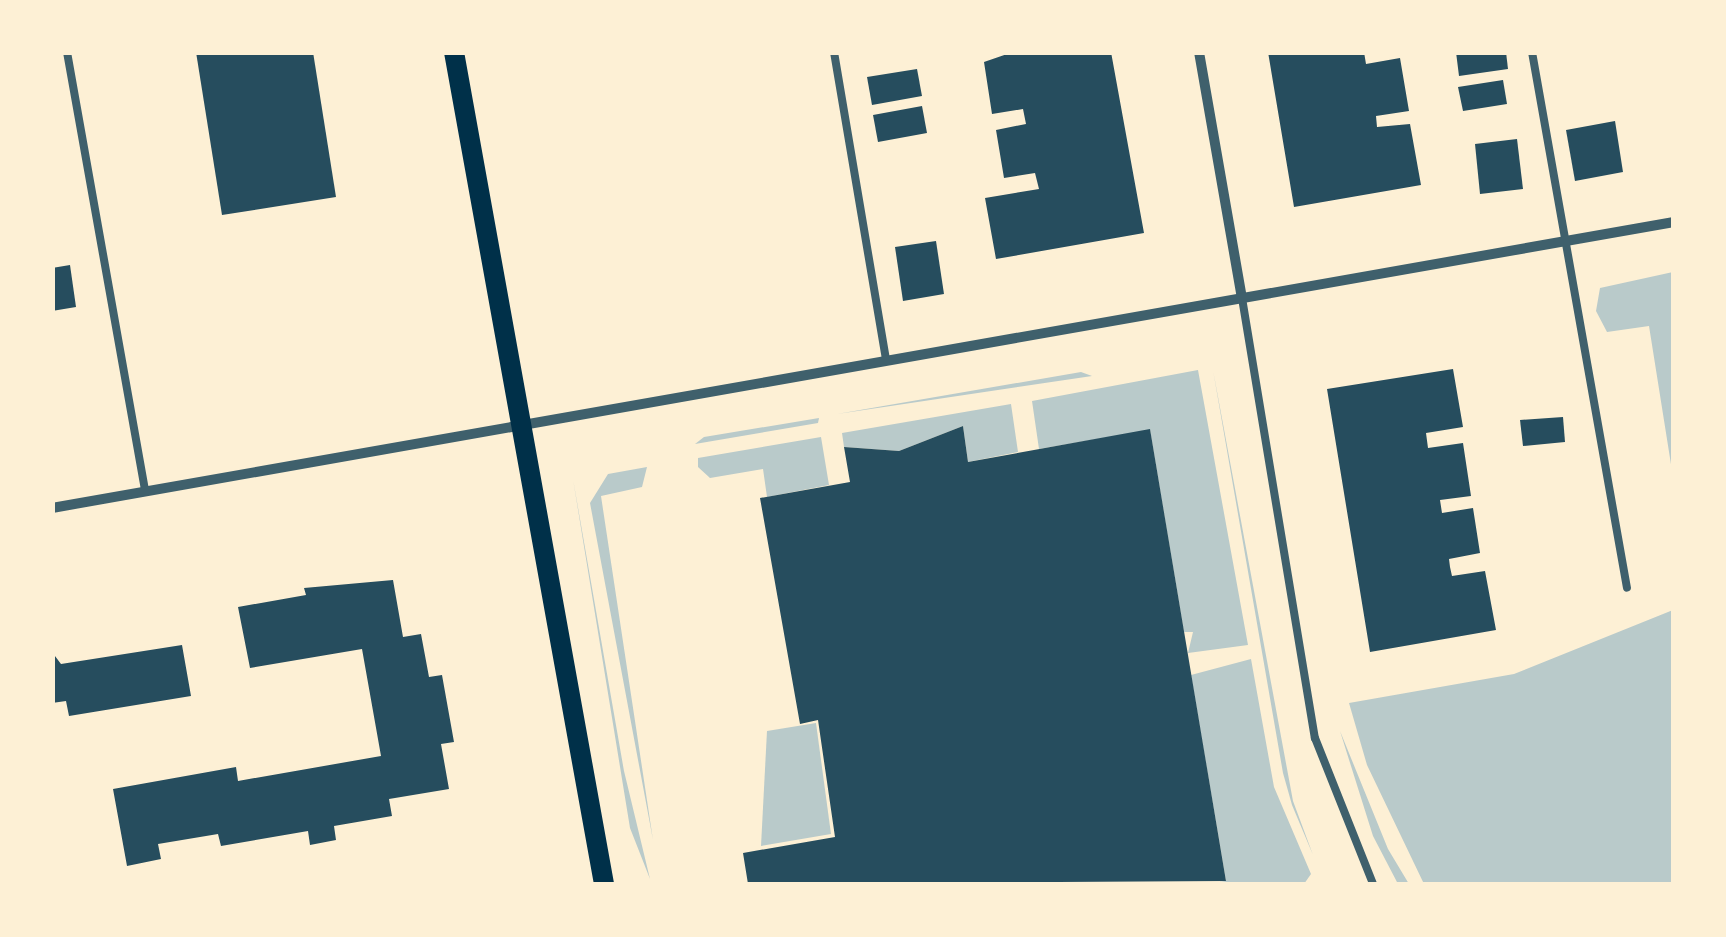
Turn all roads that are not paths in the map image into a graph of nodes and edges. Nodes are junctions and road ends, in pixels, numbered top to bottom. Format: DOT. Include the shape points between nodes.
graph roads {
  1 [pos="68,52"];
  2 [pos="454,52"];
  3 [pos="834,52"];
  4 [pos="1199,52"];
  5 [pos="1532,52"];
  6 [pos="1674,222"];
  7 [pos="1566,242"];
  8 [pos="1242,298"];
  9 [pos="886,361"];
  10 [pos="524,425"];
  11 [pos="145,492"];
  12 [pos="52,508"];
  13 [pos="1628,588"];
  14 [pos="604,884"];
  15 [pos="1373,884"];
  1 -- 11 [label="lane"];
  2 -- 10 [label="main road"];
  3 -- 9 [label="lane"];
  4 -- 8 [label="street"];
  5 -- 7 [label="lane"];
  6 -- 7 [label="street"];
  7 -- 8 [label="street"];
  7 -- 13 [label="lane"];
  8 -- 9 [label="street"];
  8 -- 15 [label="lane" via="1315,738"];
  9 -- 10 [label="street"];
  10 -- 11 [label="street"];
  10 -- 14 [label="main road"];
  11 -- 12 [label="street"];
}
